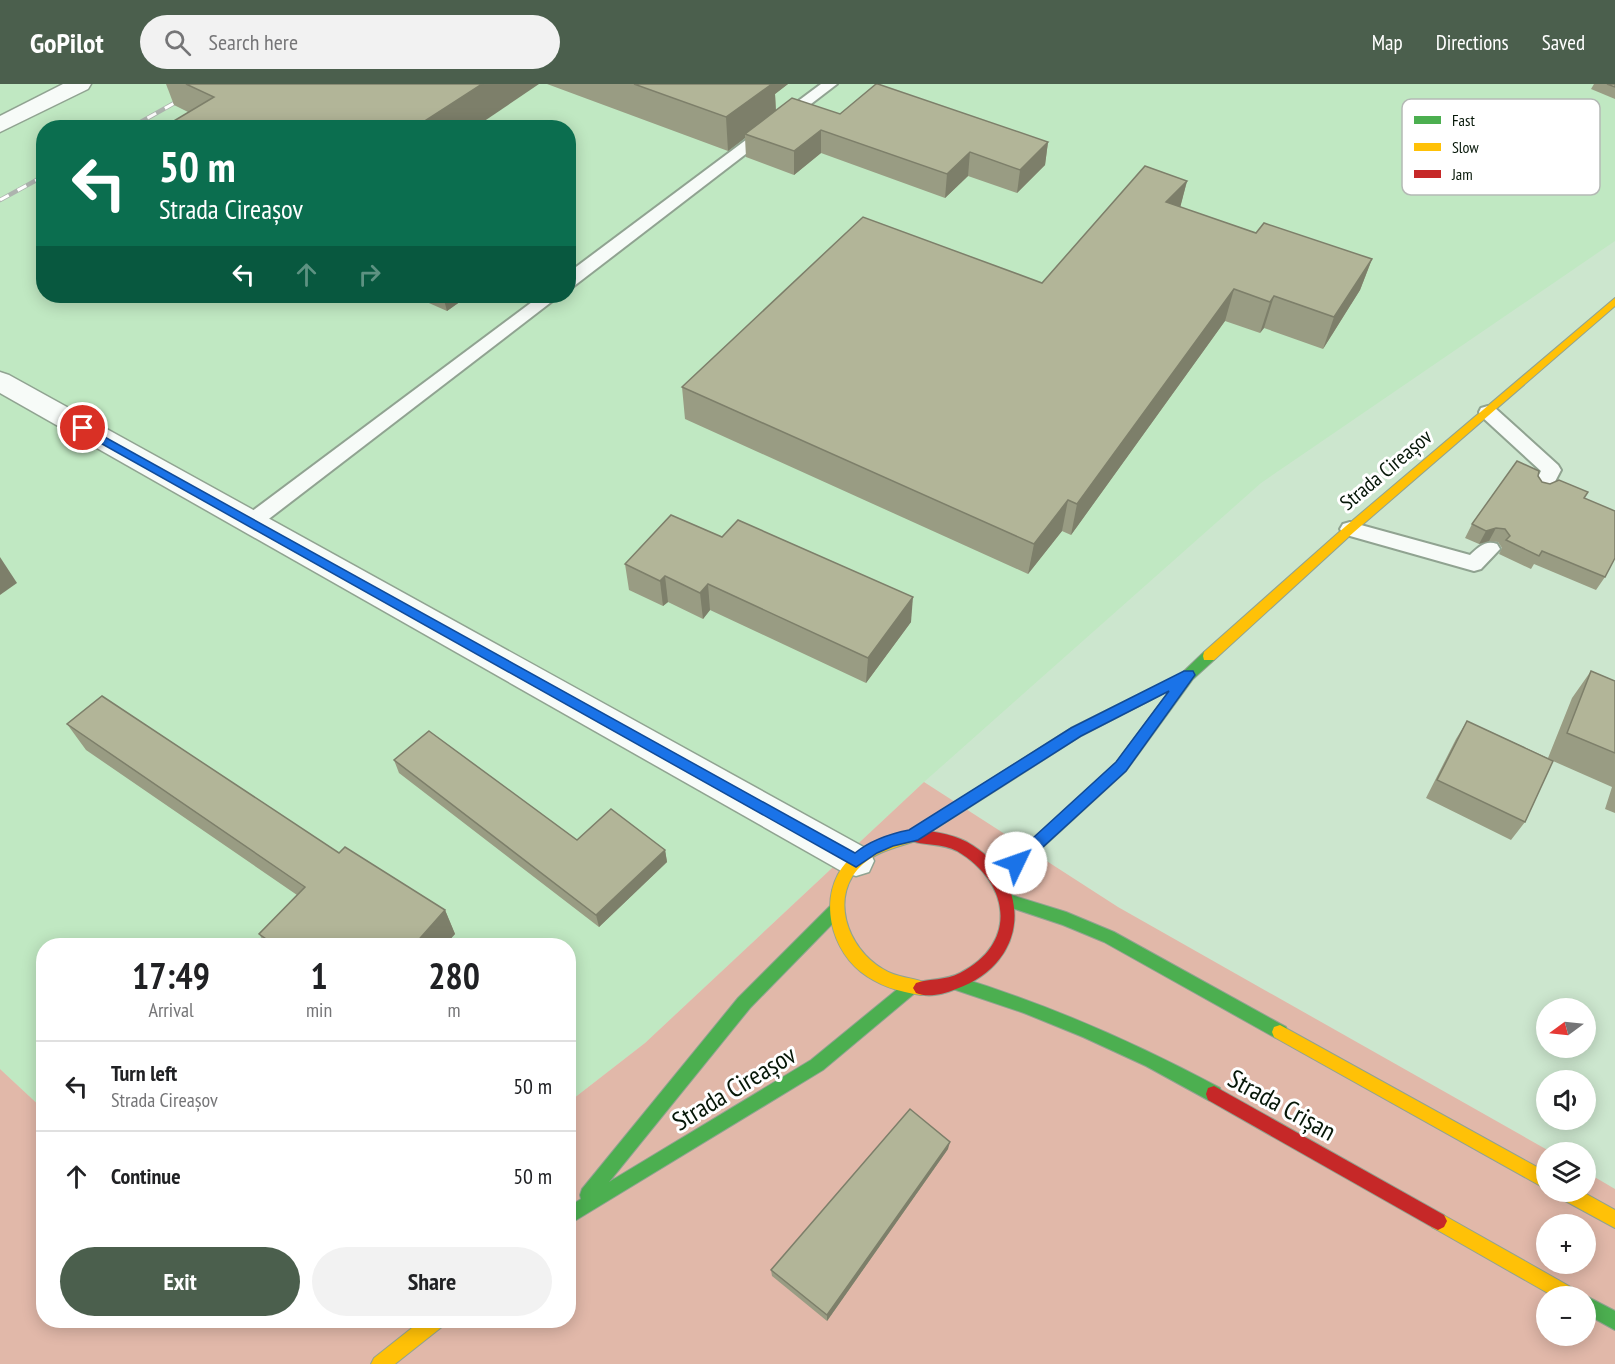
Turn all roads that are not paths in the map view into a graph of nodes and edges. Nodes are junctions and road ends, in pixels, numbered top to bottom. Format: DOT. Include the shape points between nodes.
graph roads {
  1 [pos="80,84"];
  2 [pos="830,84"];
  3 [pos="0,125"];
  4 [pos="576,276"];
  5 [pos="1615,302"];
  6 [pos="541,303"];
  7 [pos="0,381"];
  8 [pos="1488,412"];
  9 [pos="1542,488"];
  10 [pos="250,523"];
  11 [pos="1350,529"];
  12 [pos="1490,549"];
  13 [pos="1188,675"];
  14 [pos="913,836"];
  15 [pos="856,861"];
  16 [pos="999,879"];
  17 [pos="1008,900"];
  18 [pos="836,910"];
  19 [pos="958,984"];
  20 [pos="910,988"];
  21 [pos="1536,1175"];
  22 [pos="1584,1202"];
  23 [pos="576,1209"];
  24 [pos="576,1212"];
  25 [pos="1615,1219"];
  26 [pos="1552,1286"];
  27 [pos="1596,1311"];
  28 [pos="1615,1322"];
  29 [pos="427,1328"];
  30 [pos="380,1364"];
  1 -- 3 [label="street"];
  2 -- 4 [label="lane"];
  5 -- 8 [label="main road, Strada Cireașov"];
  6 -- 10 [label="lane"];
  7 -- 10 [label="street"];
  8 -- 9 [label="lane" via="1551,470"];
  8 -- 11 [label="main road, Strada Cireașov"];
  10 -- 15 [label="street"];
  11 -- 12 [label="lane" via="1474,564"];
  11 -- 13 [label="main road, Strada Cireașov"];
  13 -- 14 [label="main road, Strada Cireașov" via="1076,732"];
  13 -- 16 [label="main road, Strada Cireașov" via="1121,766"];
  14 -- 15 [label="main road" via="872,848"];
  14 -- 16 [label="main road" via="938,838 962,847 983,860"];
  15 -- 18 [label="main road" via="838,892"];
  16 -- 17 [label="main road"];
  17 -- 19 [label="main road" via="1009,926 1000,950 983,970"];
  17 -- 21 [label="main road" via="1109,937"];
  18 -- 20 [label="main road" via="841,936 857,960 881,978"];
  18 -- 23 [label="main road, Strada Cireașov" via="744,1003"];
  19 -- 20 [label="main road"];
  19 -- 26 [label="main road, Strada Crișan" via="1005,996 1097,1034 1227,1101"];
  20 -- 24 [label="main road, Strada Cireașov" via="817,1065"];
  22 -- 25 [label="main road"];
  27 -- 28 [label="main road"];
  29 -- 30 [label="main road"];
}
